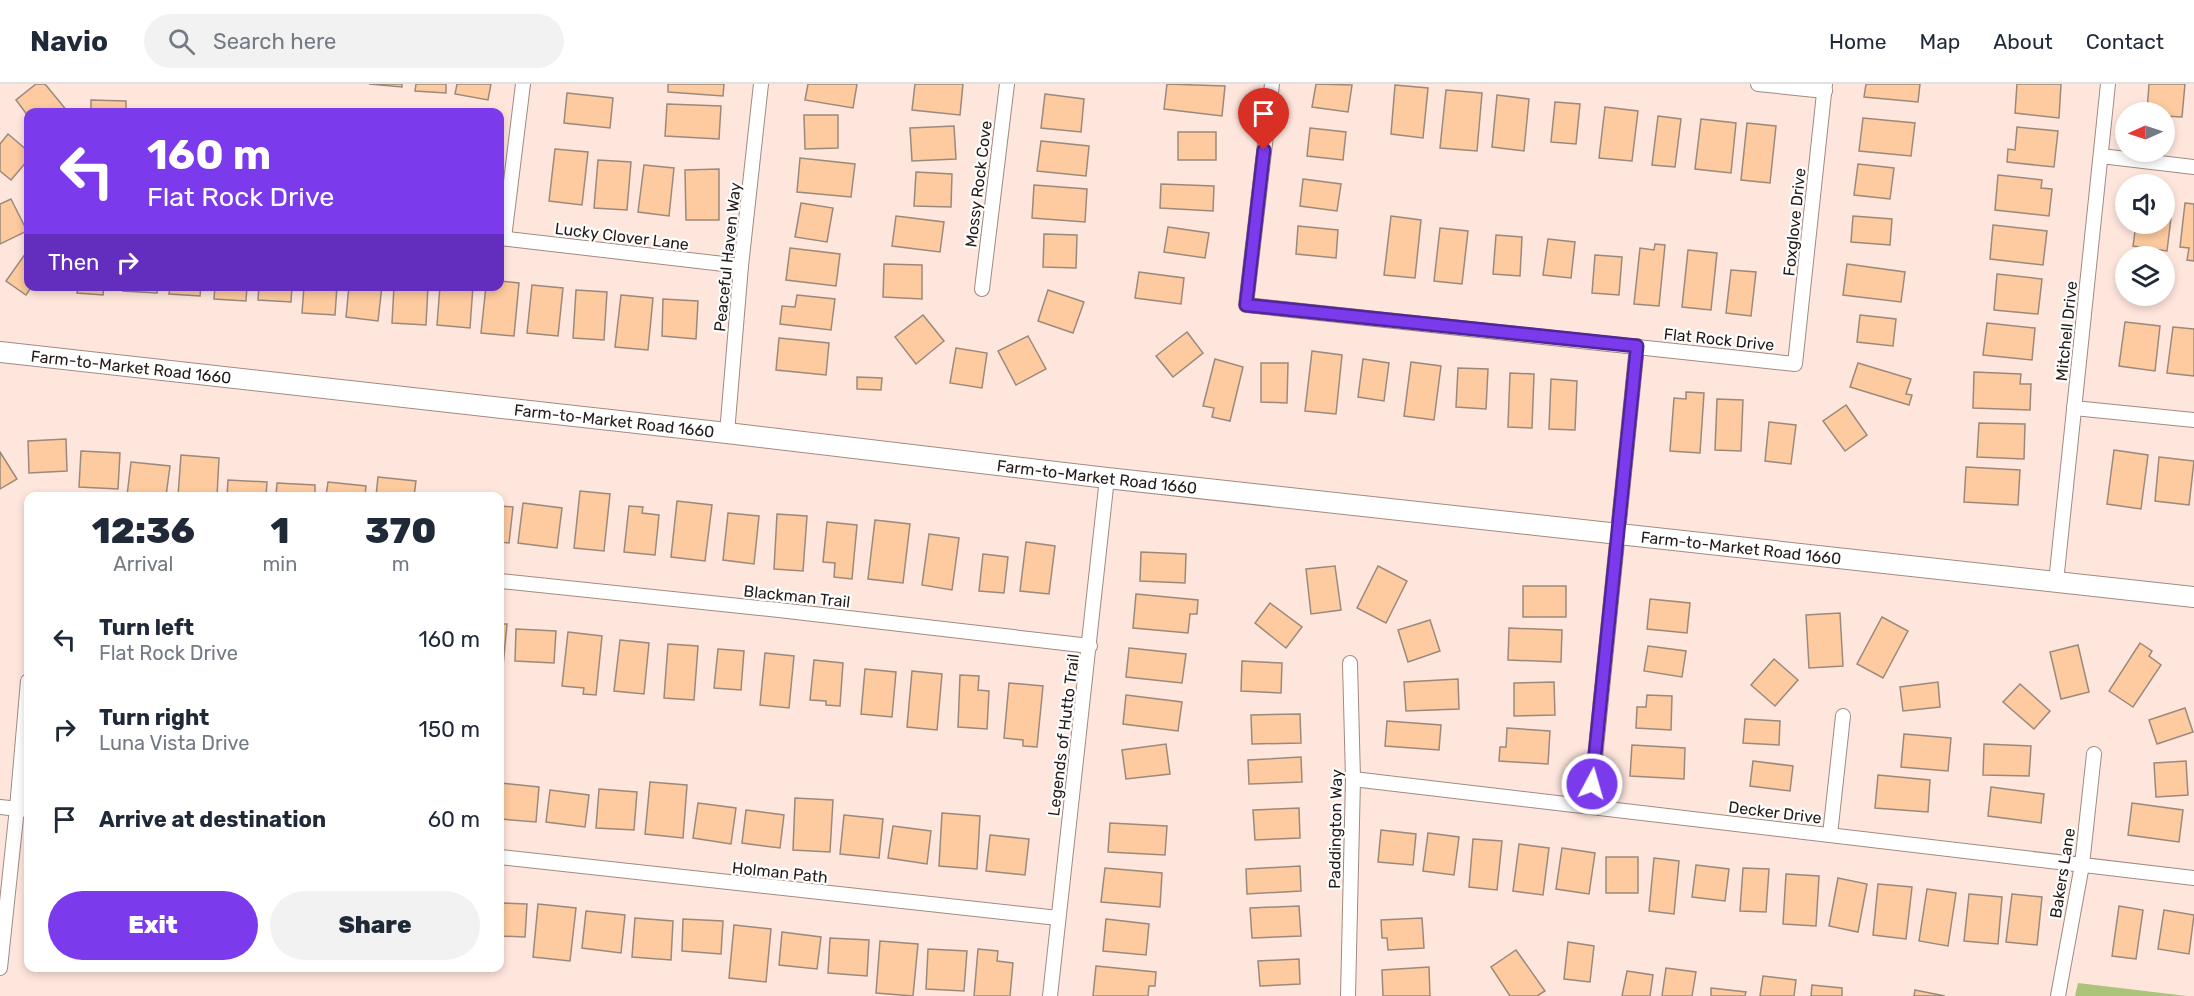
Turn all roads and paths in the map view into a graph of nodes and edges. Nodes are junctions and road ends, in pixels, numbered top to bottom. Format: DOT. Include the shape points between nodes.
graph roads {
  1 [pos="524,84"];
  2 [pos="761,84"];
  3 [pos="1007,84"];
  4 [pos="1272,84"];
  5 [pos="1758,84"];
  6 [pos="2108,84"];
  7 [pos="1825,88"];
  8 [pos="2101,156"];
  9 [pos="2194,167"];
  10 [pos="504,224"];
  11 [pos="504,238"];
  12 [pos="741,266"];
  13 [pos="982,289"];
  14 [pos="1637,346"];
  15 [pos="0,352"];
  16 [pos="1795,364"];
  17 [pos="2074,408"];
  18 [pos="2194,420"];
  19 [pos="727,433"];
  20 [pos="1107,478"];
  21 [pos="1619,534"];
  22 [pos="504,581"];
  23 [pos="2056,582"];
  24 [pos="2194,597"];
  25 [pos="1090,646"];
  26 [pos="1350,663"];
  27 [pos="1843,716"];
  28 [pos="2094,754"];
  29 [pos="1353,779"];
  30 [pos="24,783"];
  31 [pos="0,807"];
  32 [pos="1590,807"];
  33 [pos="23,809"];
  34 [pos="1830,835"];
  35 [pos="504,857"];
  36 [pos="2082,865"];
  37 [pos="2194,878"];
  38 [pos="1058,918"];
  39 [pos="0,968"];
  40 [pos="1050,996"];
  41 [pos="1348,996"];
  42 [pos="2058,996"];
  1 -- 10 [label="street"];
  2 -- 12 [label="street, Peaceful Haven Way"];
  3 -- 13 [label="street, Mossy Rock Cove"];
  4 -- 14 [label="street, Flat Rock Drive" via="1246,305"];
  5 -- 7 [label="street"];
  6 -- 8 [label="street, Mitchell Drive"];
  7 -- 16 [label="street, Foxglove Drive"];
  8 -- 9 [label="street"];
  8 -- 17 [label="street, Mitchell Drive"];
  11 -- 12 [label="street, Lucky Clover Lane"];
  12 -- 19 [label="street, Peaceful Haven Way"];
  14 -- 16 [label="street, Flat Rock Drive"];
  14 -- 21 [label="street"];
  15 -- 19 [label="main road, Farm-to-Market Road 1660"];
  17 -- 18 [label="street"];
  17 -- 23 [label="street, Mitchell Drive"];
  19 -- 20 [label="main road, Farm-to-Market Road 1660"];
  20 -- 21 [label="main road, Farm-to-Market Road 1660"];
  20 -- 25 [label="street, Legends of Hutto Trail"];
  21 -- 23 [label="main road, Farm-to-Market Road 1660"];
  21 -- 32 [label="street"];
  22 -- 25 [label="street, Blackman Trail"];
  23 -- 24 [label="main road, Farm-to-Market Road 1660"];
  25 -- 38 [label="street, Legends of Hutto Trail"];
  26 -- 29 [label="street, Paddington Way"];
  27 -- 34 [label="street"];
  28 -- 36 [label="street, Bakers Lane"];
  29 -- 32 [label="street, Decker Drive"];
  29 -- 41 [label="street, Paddington Way"];
  30 -- 33 [label="street"];
  31 -- 33 [label="street"];
  32 -- 34 [label="street, Decker Drive"];
  33 -- 39 [label="street"];
  34 -- 36 [label="street, Decker Drive"];
  35 -- 38 [label="street, Holman Path"];
  36 -- 37 [label="street, Decker Drive"];
  36 -- 42 [label="street, Bakers Lane"];
  38 -- 40 [label="street, Legends of Hutto Trail"];
}
